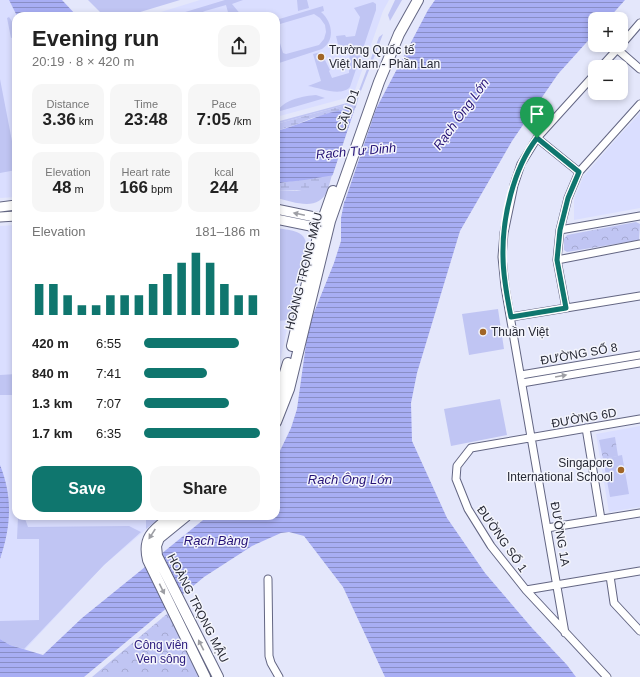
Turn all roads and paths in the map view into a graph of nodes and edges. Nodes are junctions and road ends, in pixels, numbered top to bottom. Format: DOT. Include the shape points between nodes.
graph roads {
  1 [pos="410,0"];
  2 [pos="418,0"];
  3 [pos="640,23"];
  4 [pos="396,33"];
  5 [pos="628,37"];
  6 [pos="615,52"];
  7 [pos="625,52"];
  8 [pos="607,60"];
  9 [pos="640,69"];
  10 [pos="588,82"];
  11 [pos="640,104"];
  12 [pos="537,138"];
  13 [pos="579,172"];
  14 [pos="335,195"];
  15 [pos="12,206"];
  16 [pos="0,207"];
  17 [pos="280,210"];
  18 [pos="12,216"];
  19 [pos="640,216"];
  20 [pos="0,217"];
  21 [pos="280,219"];
  22 [pos="325,224"];
  23 [pos="560,230"];
  24 [pos="640,244"];
  25 [pos="557,260"];
  26 [pos="640,296"];
  27 [pos="566,308"];
  28 [pos="511,317"];
  29 [pos="640,355"];
  30 [pos="640,363"];
  31 [pos="522,379"];
  32 [pos="280,390"];
  33 [pos="280,412"];
  34 [pos="640,419"];
  35 [pos="586,428"];
  36 [pos="532,438"];
  37 [pos="640,513"];
  38 [pos="601,519"];
  39 [pos="167,520"];
  40 [pos="181,520"];
  41 [pos="547,528"];
  42 [pos="640,571"];
  43 [pos="610,576"];
  44 [pos="268,579"];
  45 [pos="557,585"];
  46 [pos="526,590"];
  47 [pos="180,615"];
  48 [pos="638,628"];
  49 [pos="566,633"];
  50 [pos="204,677"];
  51 [pos="218,677"];
  52 [pos="279,677"];
  53 [pos="607,677"];
  1 -- 4 [label="main road"];
  2 -- 4 [label="main road"];
  3 -- 5 [label="street"];
  4 -- 14 [label="main road, CẦU D1"];
  6 -- 8 [label="street"];
  7 -- 9 [label="street"];
  10 -- 12 [label="street"];
  11 -- 13 [label="street"];
  12 -- 13 [label="street"];
  12 -- 28 [label="street" via="521,164 504,233 503,265"];
  13 -- 23 [label="street" via="568,198"];
  14 -- 22 [label="main road, HOÀNG TRỌNG MẬU"];
  15 -- 16 [label="street"];
  22 -- 17 [label="street, one-way"];
  18 -- 20 [label="street"];
  19 -- 23 [label="street"];
  21 -- 22 [label="street"];
  22 -- 32 [label="main road, HOÀNG TRỌNG MẬU"];
  22 -- 33 [label="main road, HOÀNG TRỌNG MẬU" via="289,388"];
  23 -- 25 [label="street"];
  24 -- 25 [label="street"];
  25 -- 27 [label="street"];
  26 -- 27 [label="street"];
  27 -- 28 [label="street"];
  28 -- 31 [label="street"];
  29 -- 31 [label="street, ĐƯỜNG SỐ 8"];
  31 -- 30 [label="street, ĐƯỜNG SỐ 8, one-way"];
  31 -- 36 [label="street"];
  34 -- 35 [label="street, ĐƯỜNG 6D"];
  35 -- 36 [label="street, ĐƯỜNG 6D"];
  35 -- 38 [label="street"];
  36 -- 41 [label="street, ĐƯỜNG 1A"];
  36 -- 46 [label="street, ĐƯỜNG SỐ 1" via="471,448 457,466 456,479 468,509 491,546"];
  37 -- 38 [label="street"];
  38 -- 41 [label="street"];
  39 -- 47 [label="main road, HOÀNG TRỌNG MẬU, one-way" via="150,535 146,551 148,560"];
  40 -- 47 [label="main road, HOÀNG TRỌNG MẬU" via="159,538 156,546 157,556"];
  41 -- 45 [label="street, ĐƯỜNG 1A"];
  42 -- 43 [label="street"];
  43 -- 45 [label="street"];
  43 -- 48 [label="street" via="614,603"];
  44 -- 52 [label="street" via="269,656"];
  45 -- 46 [label="street"];
  45 -- 49 [label="street, ĐƯỜNG 1A"];
  46 -- 49 [label="street, ĐƯỜNG SỐ 1"];
  47 -- 50 [label="main road, HOÀNG TRỌNG MẬU"];
  51 -- 47 [label="main road, HOÀNG TRỌNG MẬU, one-way"];
  49 -- 53 [label="street, ĐƯỜNG SỐ 1"];
}
